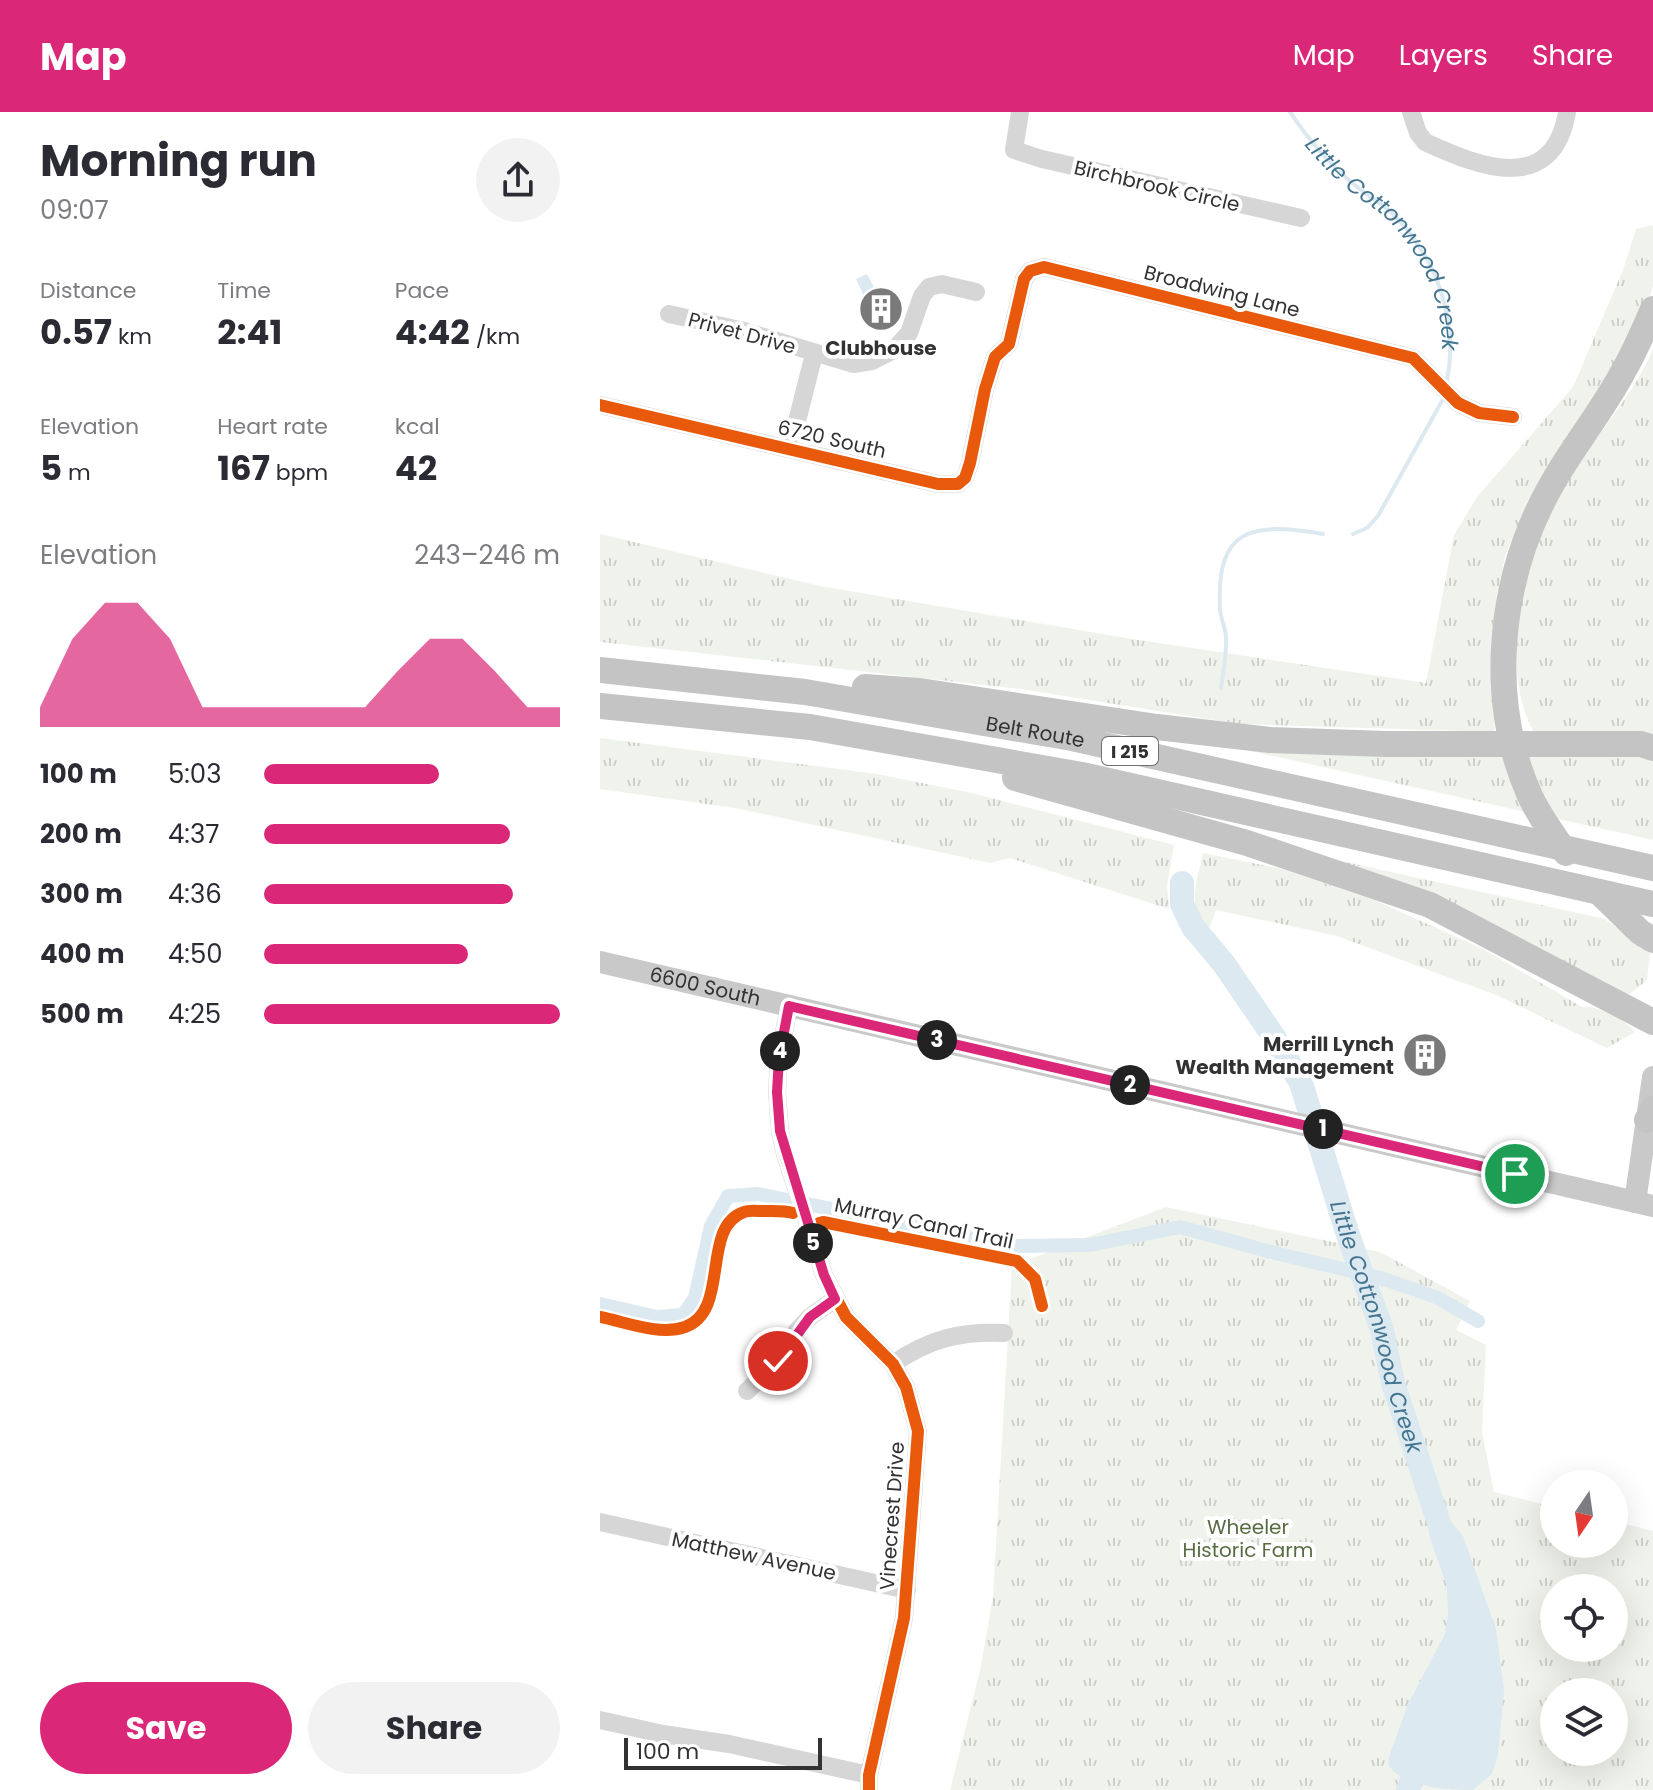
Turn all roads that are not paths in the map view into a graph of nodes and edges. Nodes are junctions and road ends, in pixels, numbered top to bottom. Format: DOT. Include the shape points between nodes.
graph roads {
  1 [pos="1020,112"];
  2 [pos="1411,112"];
  3 [pos="1567,112"];
  4 [pos="1301,218"];
  5 [pos="976,292"];
  6 [pos="1653,309"];
  7 [pos="669,314"];
  8 [pos="814,354"];
  9 [pos="985,389"];
  10 [pos="600,405"];
  11 [pos="1513,417"];
  12 [pos="790,449"];
  13 [pos="600,668"];
  14 [pos="600,706"];
  15 [pos="861,736"];
  16 [pos="1653,748"];
  17 [pos="1653,868"];
  18 [pos="1653,904"];
  19 [pos="1653,940"];
  20 [pos="600,962"];
  21 [pos="789,1006"];
  22 [pos="1653,1022"];
  23 [pos="1653,1077"];
  24 [pos="1650,1115"];
  25 [pos="1644,1204"];
  26 [pos="835,1299"];
  27 [pos="1004,1333"];
  28 [pos="893,1364"];
  29 [pos="747,1391"];
  30 [pos="600,1522"];
  31 [pos="907,1590"];
  32 [pos="600,1720"];
  33 [pos="869,1783"];
  1 -- 4 [label="street, Birchbrook Circle" via="1014,150"];
  2 -- 3 [label="street" via="1425,142 1511,170 1548,155 1558,143"];
  5 -- 8 [label="street, Privet Drive" via="942,284 929,287 909,333 894,350 872,361 853,364"];
  6 -- 19 [label="highway" via="1624,371 1551,486 1521,555 1504,646 1510,735 1530,795 1590,883"];
  7 -- 8 [label="street, Privet Drive"];
  8 -- 12 [label="street, Privet Drive"];
  9 -- 11 [label="street, Broadwing Lane" via="995,357 1009,344 1024,279 1044,267 1413,358 1458,403 1479,413"];
  9 -- 12 [label="street, 6720 South" via="970,463 958,484 938,484"];
  10 -- 12 [label="street, 6720 South"];
  13 -- 16 [label="highway" via="920,691 1270,740"];
  13 -- 17 [label="highway, Belt Route / I 215" via="805,692 1072,738"];
  14 -- 15 [label="highway, Belt Route / I 215"];
  15 -- 18 [label="highway, Belt Route / I 215" via="1082,775"];
  15 -- 22 [label="highway" via="1247,843 1430,905"];
  20 -- 21 [label="main road, 6600 South"];
  21 -- 25 [label="main road, 6600 South"];
  21 -- 26 [label="street, Vinecrest Drive" via="779,1058 780,1131"];
  23 -- 24 [label="main road"];
  24 -- 25 [label="main road"];
  26 -- 28 [label="street, Vinecrest Drive"];
  26 -- 29 [label="street" via="810,1317 773,1367"];
  27 -- 28 [label="street" via="933,1340"];
  28 -- 31 [label="street, Vinecrest Drive" via="906,1387 918,1431"];
  30 -- 31 [label="street, Matthew Avenue"];
  31 -- 33 [label="street, Vinecrest Drive"];
  32 -- 33 [label="street" via="729,1744"];
}
